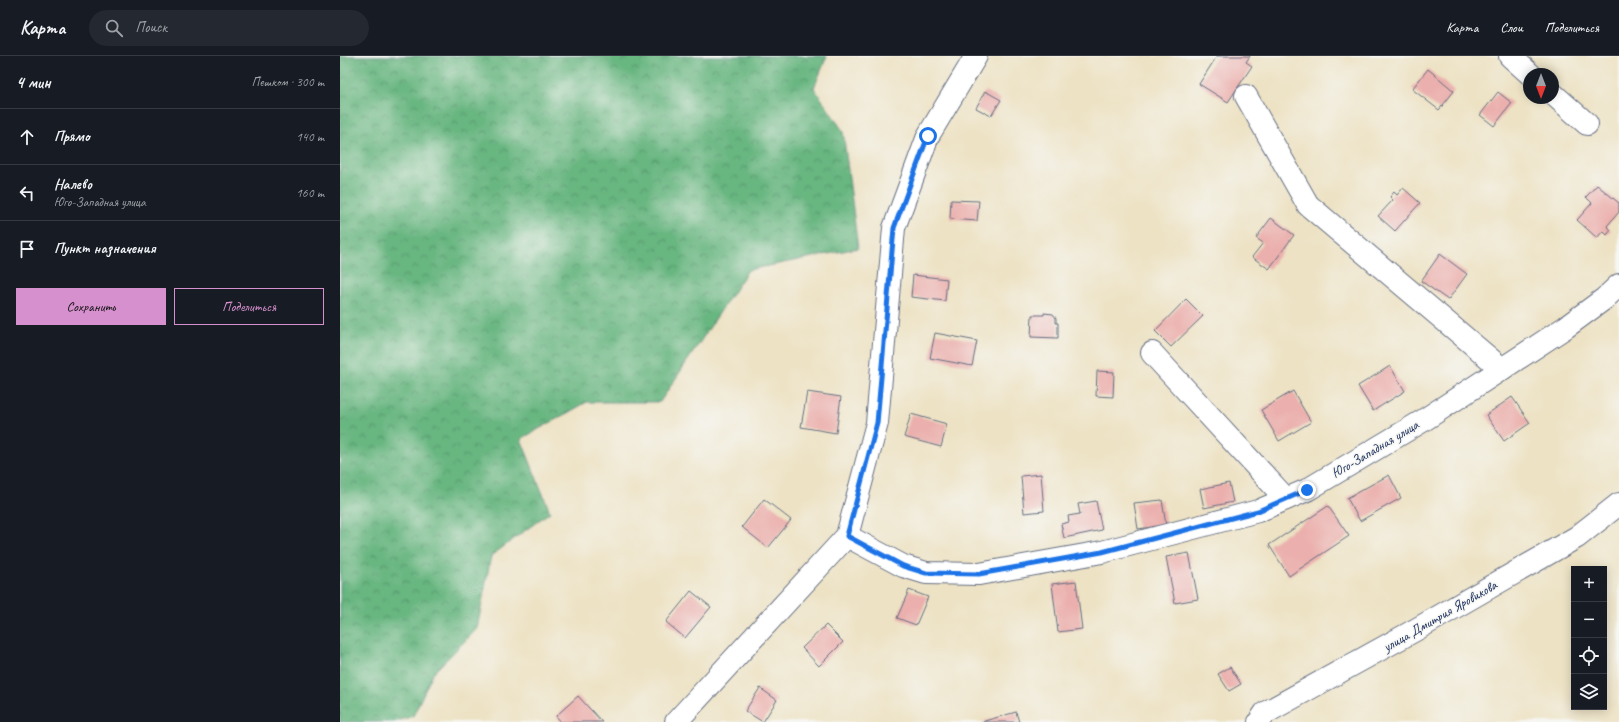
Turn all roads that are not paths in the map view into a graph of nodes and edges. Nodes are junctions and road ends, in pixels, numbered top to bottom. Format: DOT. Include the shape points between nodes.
graph roads {
  1 [pos="976,56"];
  2 [pos="1510,56"];
  3 [pos="1523,68"];
  4 [pos="1246,96"];
  5 [pos="1559,99"];
  6 [pos="1587,124"];
  7 [pos="1619,285"];
  8 [pos="1152,353"];
  9 [pos="1502,369"];
  10 [pos="1286,499"];
  11 [pos="1619,504"];
  12 [pos="847,536"];
  13 [pos="676,722"];
  14 [pos="1259,722"];
  1 -- 12 [label="street" via="928,136 894,228 877,423"];
  2 -- 3 [label="street"];
  4 -- 9 [label="street" via="1308,204"];
  5 -- 6 [label="street"];
  7 -- 9 [label="street, Юго-Западная улица" via="1566,327"];
  8 -- 10 [label="street"];
  9 -- 10 [label="street, Юго-Западная улица" via="1417,424 1307,490"];
  10 -- 12 [label="street, Юго-Западная улица" via="1258,511 1102,552 979,574 926,573 903,566"];
  11 -- 14 [label="street, улица Дмитрия Яровикова" via="1577,537 1265,713"];
  12 -- 13 [label="street"];
}
